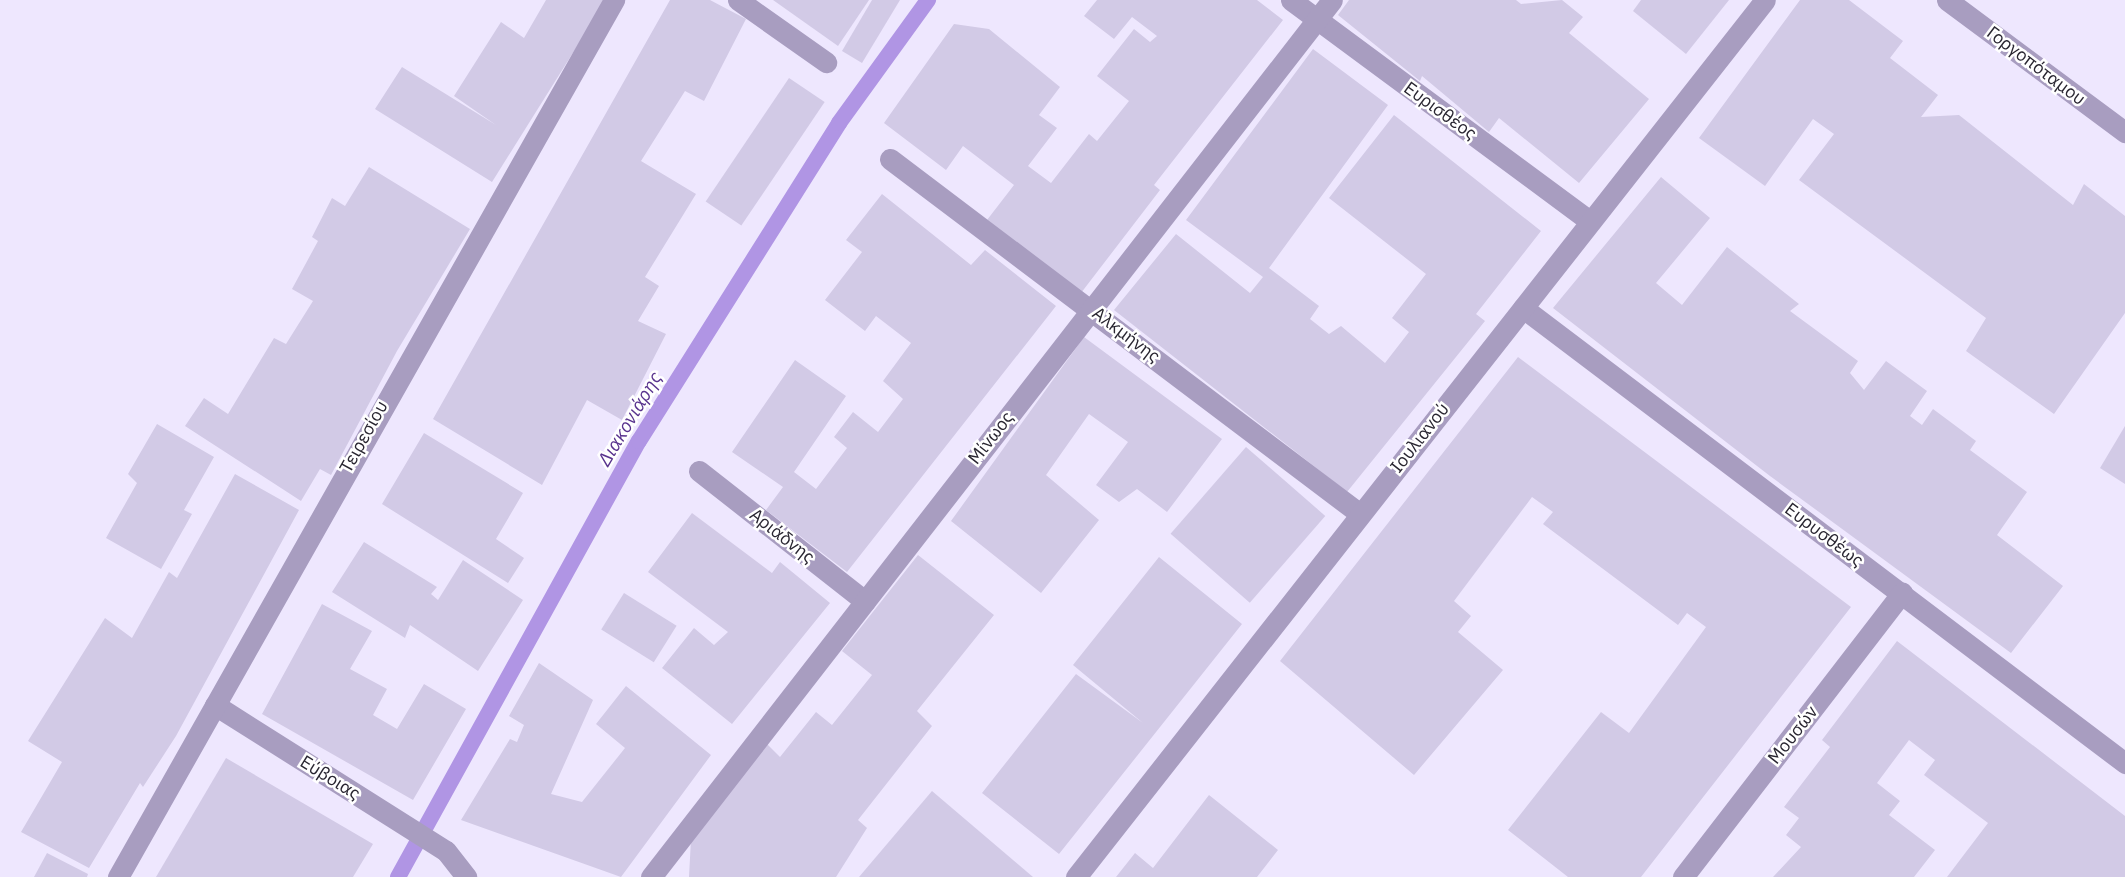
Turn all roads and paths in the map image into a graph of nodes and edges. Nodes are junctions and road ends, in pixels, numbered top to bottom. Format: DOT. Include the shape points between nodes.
graph roads {
  1 [pos="614,0"];
  2 [pos="738,0"];
  3 [pos="1291,0"];
  4 [pos="1332,0"];
  5 [pos="1765,0"];
  6 [pos="1947,0"];
  7 [pos="1317,19"];
  8 [pos="826,62"];
  9 [pos="2125,132"];
  10 [pos="890,159"];
  11 [pos="1590,220"];
  12 [pos="1522,307"];
  13 [pos="1092,309"];
  14 [pos="699,471"];
  15 [pos="1360,514"];
  16 [pos="1902,593"];
  17 [pos="865,601"];
  18 [pos="215,705"];
  19 [pos="2125,763"];
  20 [pos="118,877"];
  21 [pos="466,877"];
  22 [pos="651,877"];
  23 [pos="1076,877"];
  24 [pos="1683,877"];
  1 -- 18 [label="street, Τειρεσίου"];
  2 -- 8 [label="street"];
  3 -- 7 [label="street, Ευρισθέος"];
  4 -- 7 [label="street, Μίνωος"];
  5 -- 11 [label="street, Ιουλιανού"];
  6 -- 9 [label="street, Γοργοπόταμου"];
  7 -- 11 [label="street, Ευρισθέος"];
  7 -- 13 [label="street, Μίνωος"];
  10 -- 13 [label="street, Αλκμήνης"];
  11 -- 12 [label="street, Ιουλιανού"];
  12 -- 15 [label="street, Ιουλιανού"];
  12 -- 16 [label="street, Ευρυσθέως"];
  13 -- 15 [label="street, Αλκμήνης"];
  13 -- 17 [label="street, Μίνωος"];
  14 -- 17 [label="street, Αριάδνης"];
  15 -- 23 [label="street, Ιουλιανού"];
  16 -- 19 [label="street, Ευρυσθέως"];
  16 -- 24 [label="street, Μουσών"];
  17 -- 22 [label="street, Μίνωος"];
  18 -- 20 [label="street, Τειρεσίου"];
  18 -- 21 [label="street, Εύβοιας" via="446,851"];
}
